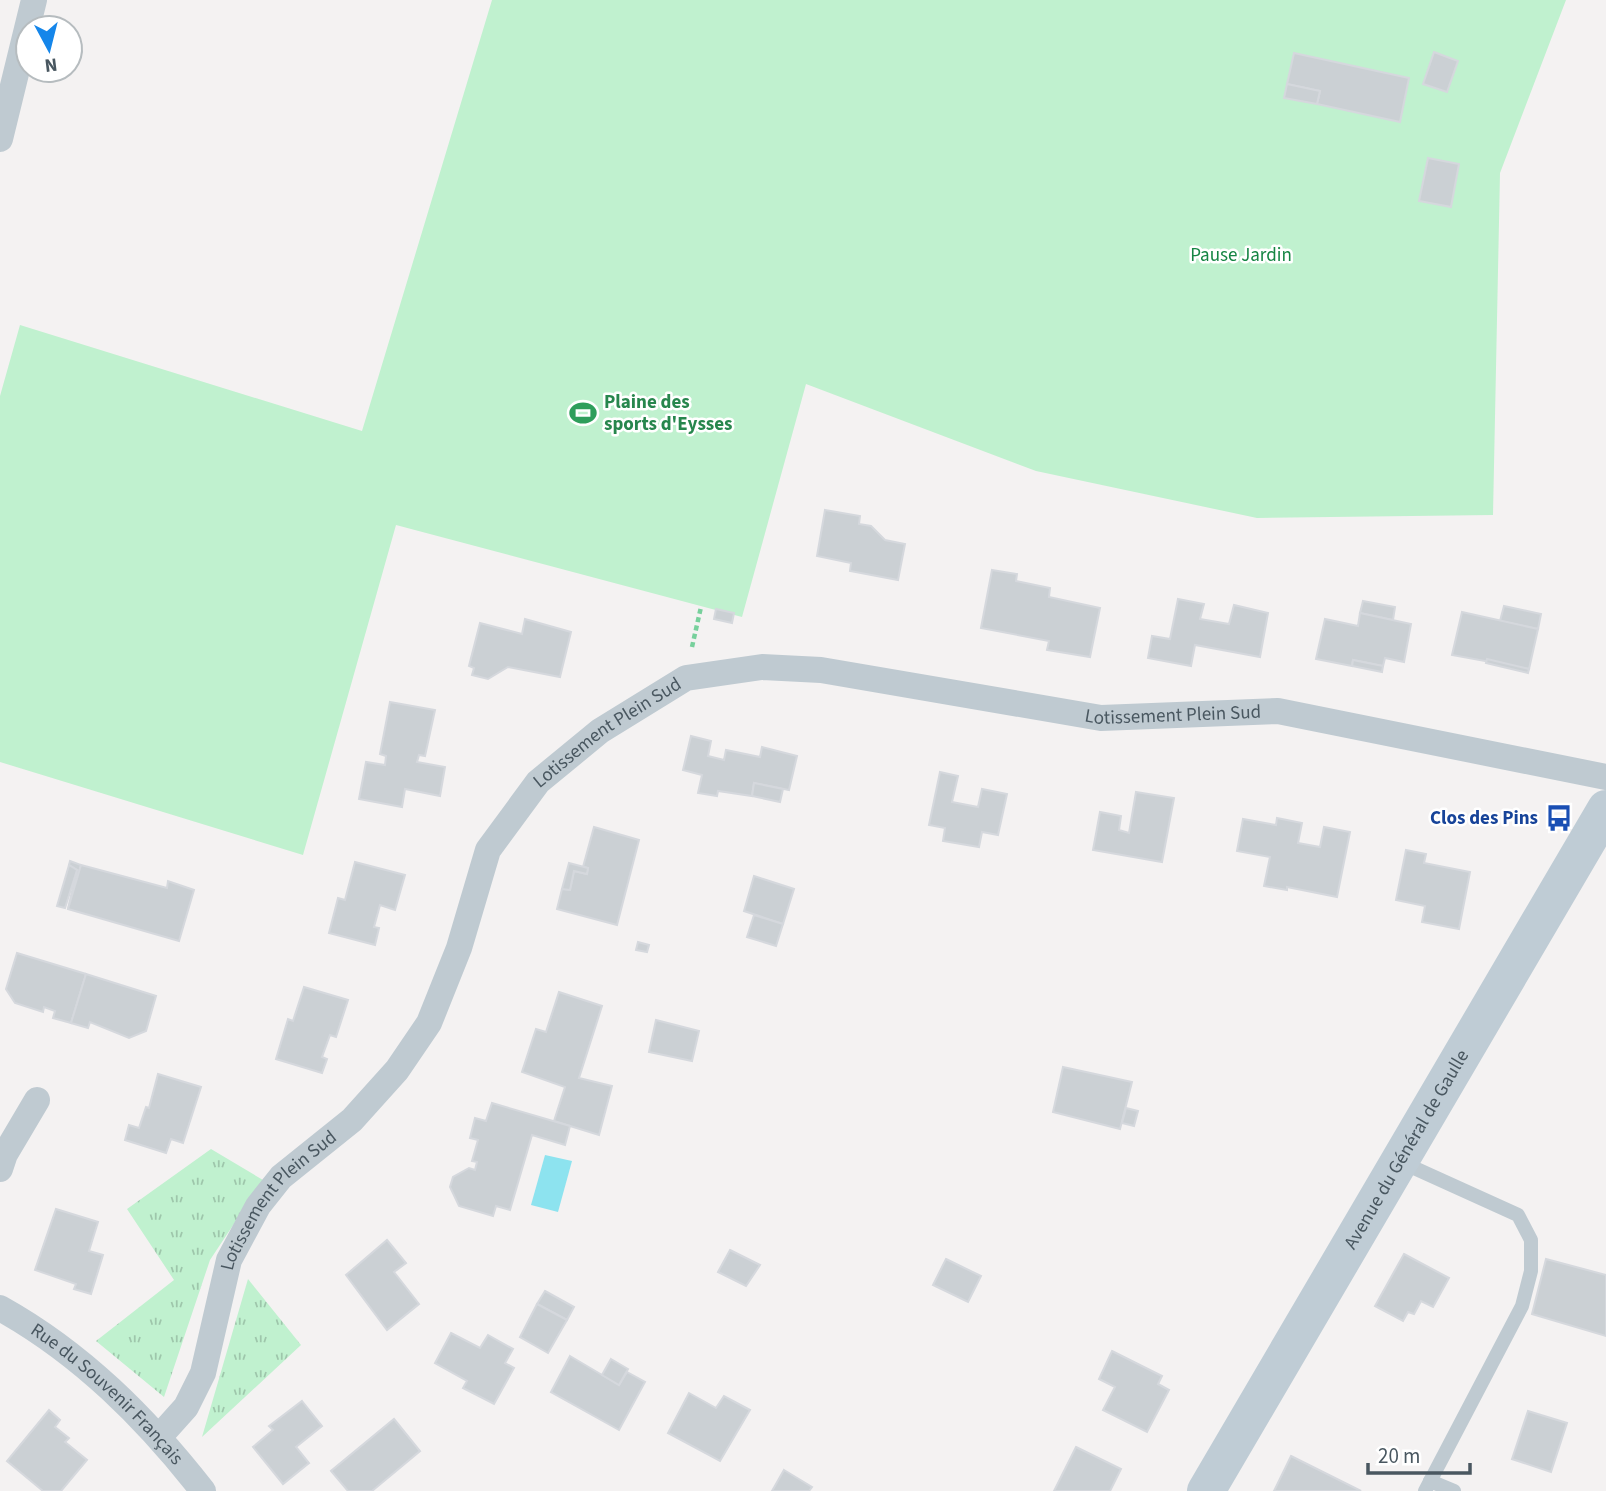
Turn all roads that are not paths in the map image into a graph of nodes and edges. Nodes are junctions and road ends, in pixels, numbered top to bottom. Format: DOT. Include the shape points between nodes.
graph roads {
  1 [pos="34,0"];
  2 [pos="0,139"];
  3 [pos="1606,776"];
  4 [pos="1606,809"];
  5 [pos="37,1100"];
  6 [pos="1400,1161"];
  7 [pos="0,1169"];
  8 [pos="0,1308"];
  9 [pos="160,1436"];
  10 [pos="1427,1486"];
  11 [pos="203,1491"];
  12 [pos="1206,1491"];
  13 [pos="1454,1491"];
  1 -- 2 [label="street"];
  3 -- 9 [label="street, Lotissement Plein Sud" via="1278,711 1101,718 821,670 762,667 686,678 600,731 538,782 488,850 459,948 429,1023 397,1070 352,1120 281,1177 258,1206 229,1260 203,1373 186,1407"];
  4 -- 6 [label="main road, Avenue du Général de Gaulle"];
  5 -- 7 [label="street"];
  6 -- 10 [label="lane" via="1518,1215 1531,1240 1531,1271 1522,1306"];
  6 -- 12 [label="main road, Avenue du Général de Gaulle"];
  8 -- 9 [label="street, Rue du Souvenir Français" via="73,1355"];
  9 -- 11 [label="street, Rue du Souvenir Français"];
  10 -- 13 [label="lane"];
}
